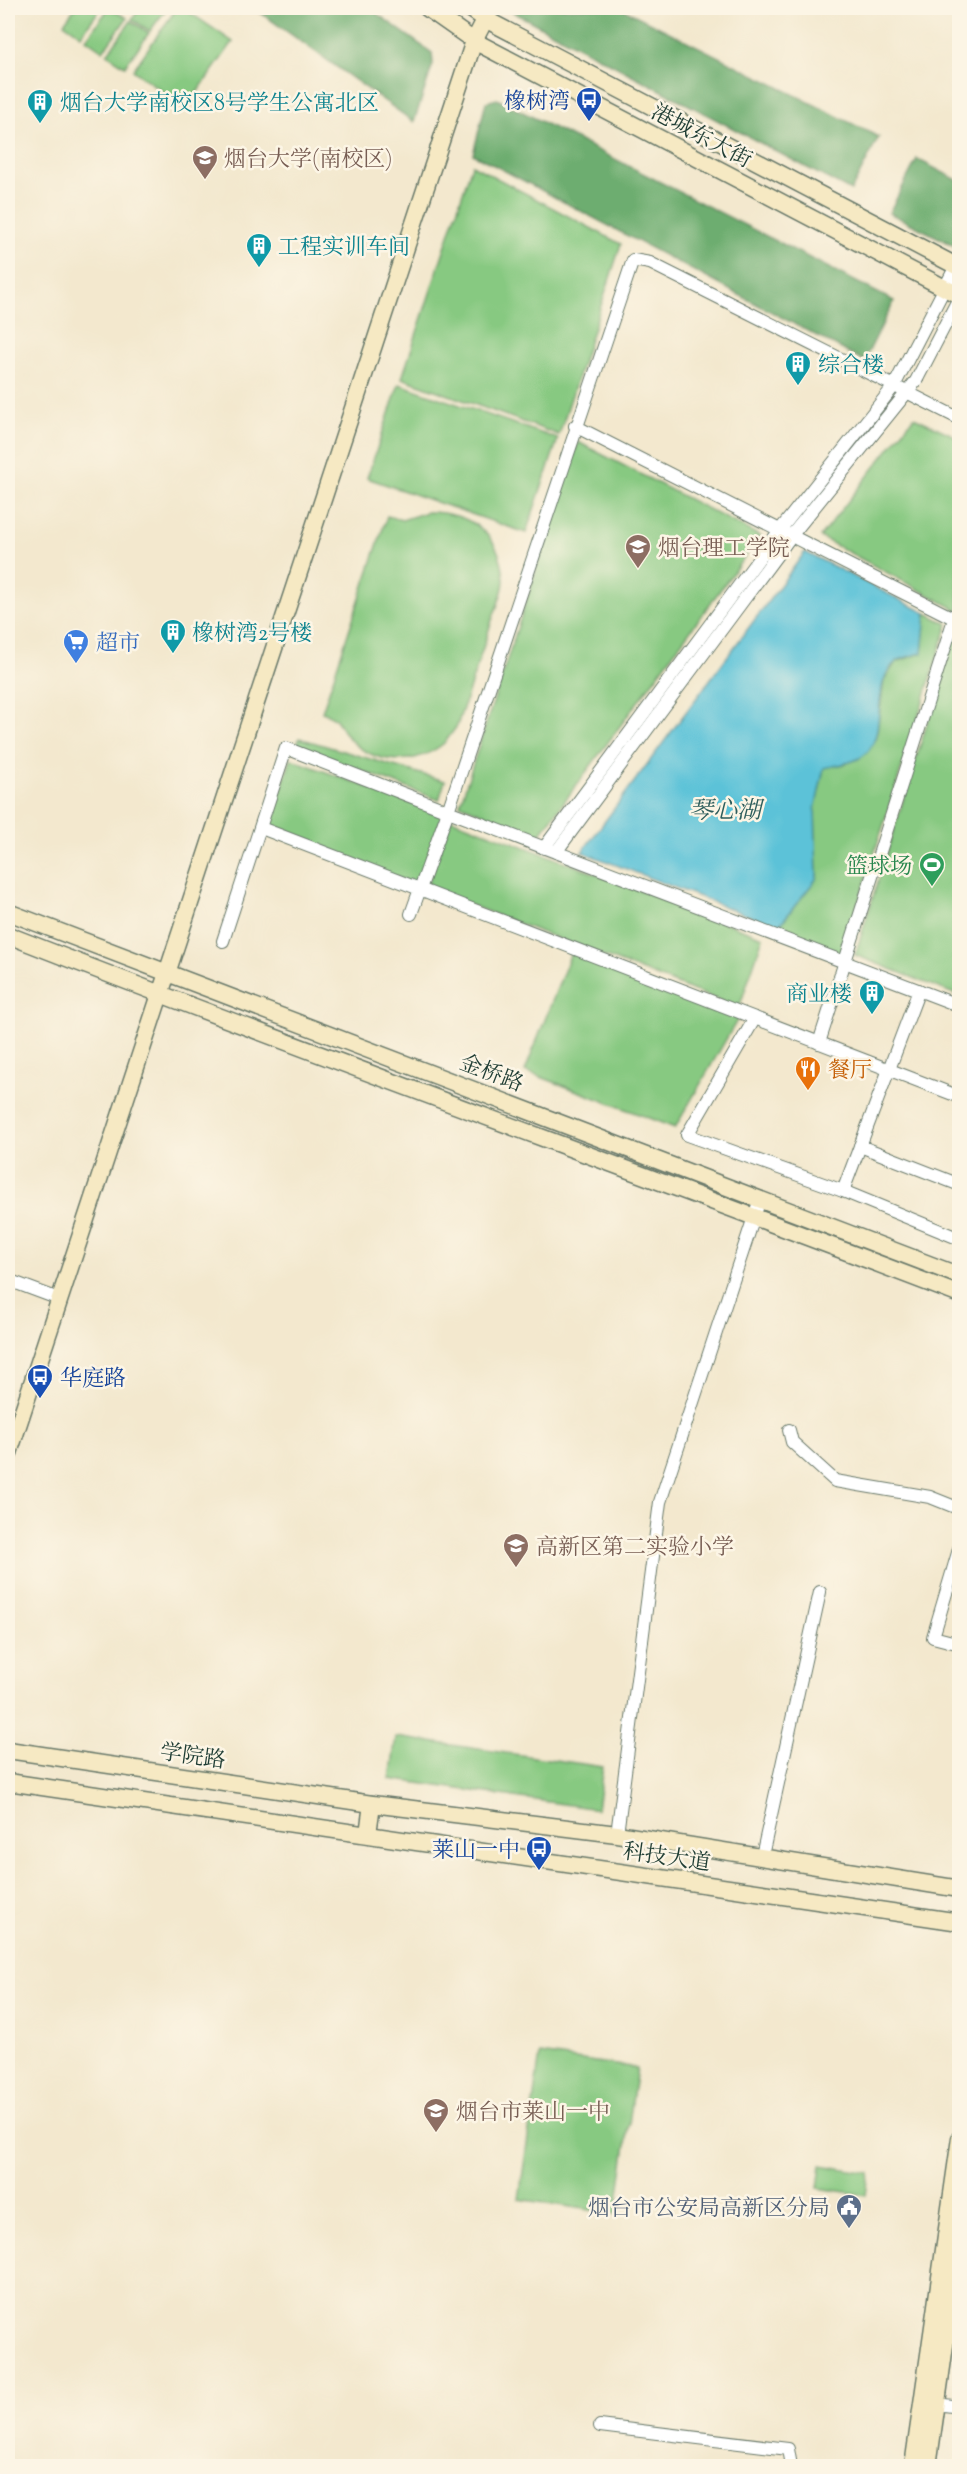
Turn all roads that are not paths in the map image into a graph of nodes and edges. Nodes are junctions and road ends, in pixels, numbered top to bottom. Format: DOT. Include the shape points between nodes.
graph roads {
  1 [pos="427,8"];
  2 [pos="469,8"];
  3 [pos="488,13"];
  4 [pos="474,41"];
  5 [pos="958,267"];
  6 [pos="956,294"];
  7 [pos="894,386"];
  8 [pos="907,392"];
  9 [pos="960,419"];
  10 [pos="575,426"];
  11 [pos="785,533"];
  12 [pos="957,620"];
  13 [pos="448,811"];
  14 [pos="261,828"];
  15 [pos="544,848"];
  16 [pos="556,852"];
  17 [pos="8,912"];
  18 [pos="411,914"];
  19 [pos="8,935"];
  20 [pos="223,941"];
  21 [pos="845,962"];
  22 [pos="168,972"];
  23 [pos="919,990"];
  24 [pos="160,995"];
  25 [pos="960,1006"];
  26 [pos="755,1018"];
  27 [pos="819,1043"];
  28 [pos="889,1070"];
  29 [pos="960,1097"];
  30 [pos="860,1146"];
  31 [pos="960,1185"];
  32 [pos="843,1191"];
  33 [pos="760,1199"];
  34 [pos="754,1216"];
  35 [pos="960,1239"];
  36 [pos="960,1276"];
  37 [pos="8,1280"];
  38 [pos="960,1295"];
  39 [pos="59,1299"];
  40 [pos="789,1430"];
  41 [pos="8,1456"];
  42 [pos="960,1509"];
  43 [pos="960,1546"];
  44 [pos="820,1592"];
  45 [pos="960,1644"];
  46 [pos="8,1750"];
  47 [pos="8,1782"];
  48 [pos="372,1804"];
  49 [pos="368,1834"];
  50 [pos="617,1834"];
  51 [pos="762,1856"];
  52 [pos="960,1889"];
  53 [pos="960,1922"];
  54 [pos="960,2138"];
  55 [pos="960,2239"];
  56 [pos="929,2403"];
  57 [pos="960,2407"];
  58 [pos="600,2426"];
  59 [pos="791,2466"];
  60 [pos="913,2466"];
  61 [pos="928,2466"];
  1 -- 4 [label="street, 港城东大街"];
  2 -- 3 [label="street, 港城东大街"];
  3 -- 4 [label="street"];
  3 -- 5 [label="street, 港城东大街"];
  4 -- 6 [label="street, 港城东大街"];
  4 -- 22 [label="street"];
  5 -- 6 [label="street"];
  6 -- 7 [label="street"];
  6 -- 8 [label="street" via="916,381"];
  7 -- 8 [label="street"];
  7 -- 10 [label="street" via="650,263 633,260"];
  7 -- 11 [label="street"];
  8 -- 9 [label="street"];
  8 -- 11 [label="street"];
  10 -- 11 [label="street"];
  10 -- 13 [label="street"];
  11 -- 12 [label="street"];
  11 -- 15 [label="street"];
  11 -- 16 [label="street"];
  12 -- 21 [label="street"];
  13 -- 14 [label="street" via="286,748"];
  13 -- 15 [label="street"];
  13 -- 18 [label="street"];
  14 -- 20 [label="street"];
  14 -- 26 [label="street"];
  15 -- 16 [label="street"];
  16 -- 21 [label="street"];
  17 -- 22 [label="street, 金桥路"];
  19 -- 24 [label="street, 金桥路"];
  21 -- 23 [label="street"];
  21 -- 27 [label="street"];
  22 -- 24 [label="street"];
  22 -- 33 [label="street, 金桥路"];
  23 -- 25 [label="street"];
  23 -- 28 [label="street"];
  24 -- 34 [label="street, 金桥路"];
  24 -- 39 [label="street"];
  26 -- 27 [label="street"];
  26 -- 32 [label="street" via="687,1135"];
  27 -- 28 [label="street"];
  28 -- 29 [label="street"];
  28 -- 30 [label="street"];
  30 -- 31 [label="street"];
  30 -- 32 [label="street"];
  32 -- 35 [label="street"];
  33 -- 34 [label="street"];
  33 -- 36 [label="street, 金桥路"];
  34 -- 38 [label="street, 金桥路"];
  34 -- 50 [label="street" via="660,1502"];
  37 -- 39 [label="street"];
  39 -- 41 [label="street"];
  40 -- 42 [label="street" via="792,1442 835,1481 930,1497"];
  43 -- 45 [label="street" via="933,1637"];
  44 -- 51 [label="street"];
  46 -- 48 [label="street, 学院路"];
  47 -- 49 [label="street"];
  48 -- 49 [label="street"];
  48 -- 50 [label="street, 科技大道"];
  49 -- 53 [label="street, 科技大道"];
  50 -- 51 [label="street, 科技大道"];
  51 -- 52 [label="street, 科技大道"];
  54 -- 56 [label="street"];
  55 -- 56 [label="street"];
  56 -- 57 [label="street"];
  56 -- 60 [label="street"];
  56 -- 61 [label="street"];
  58 -- 59 [label="street" via="788,2449"];
}
